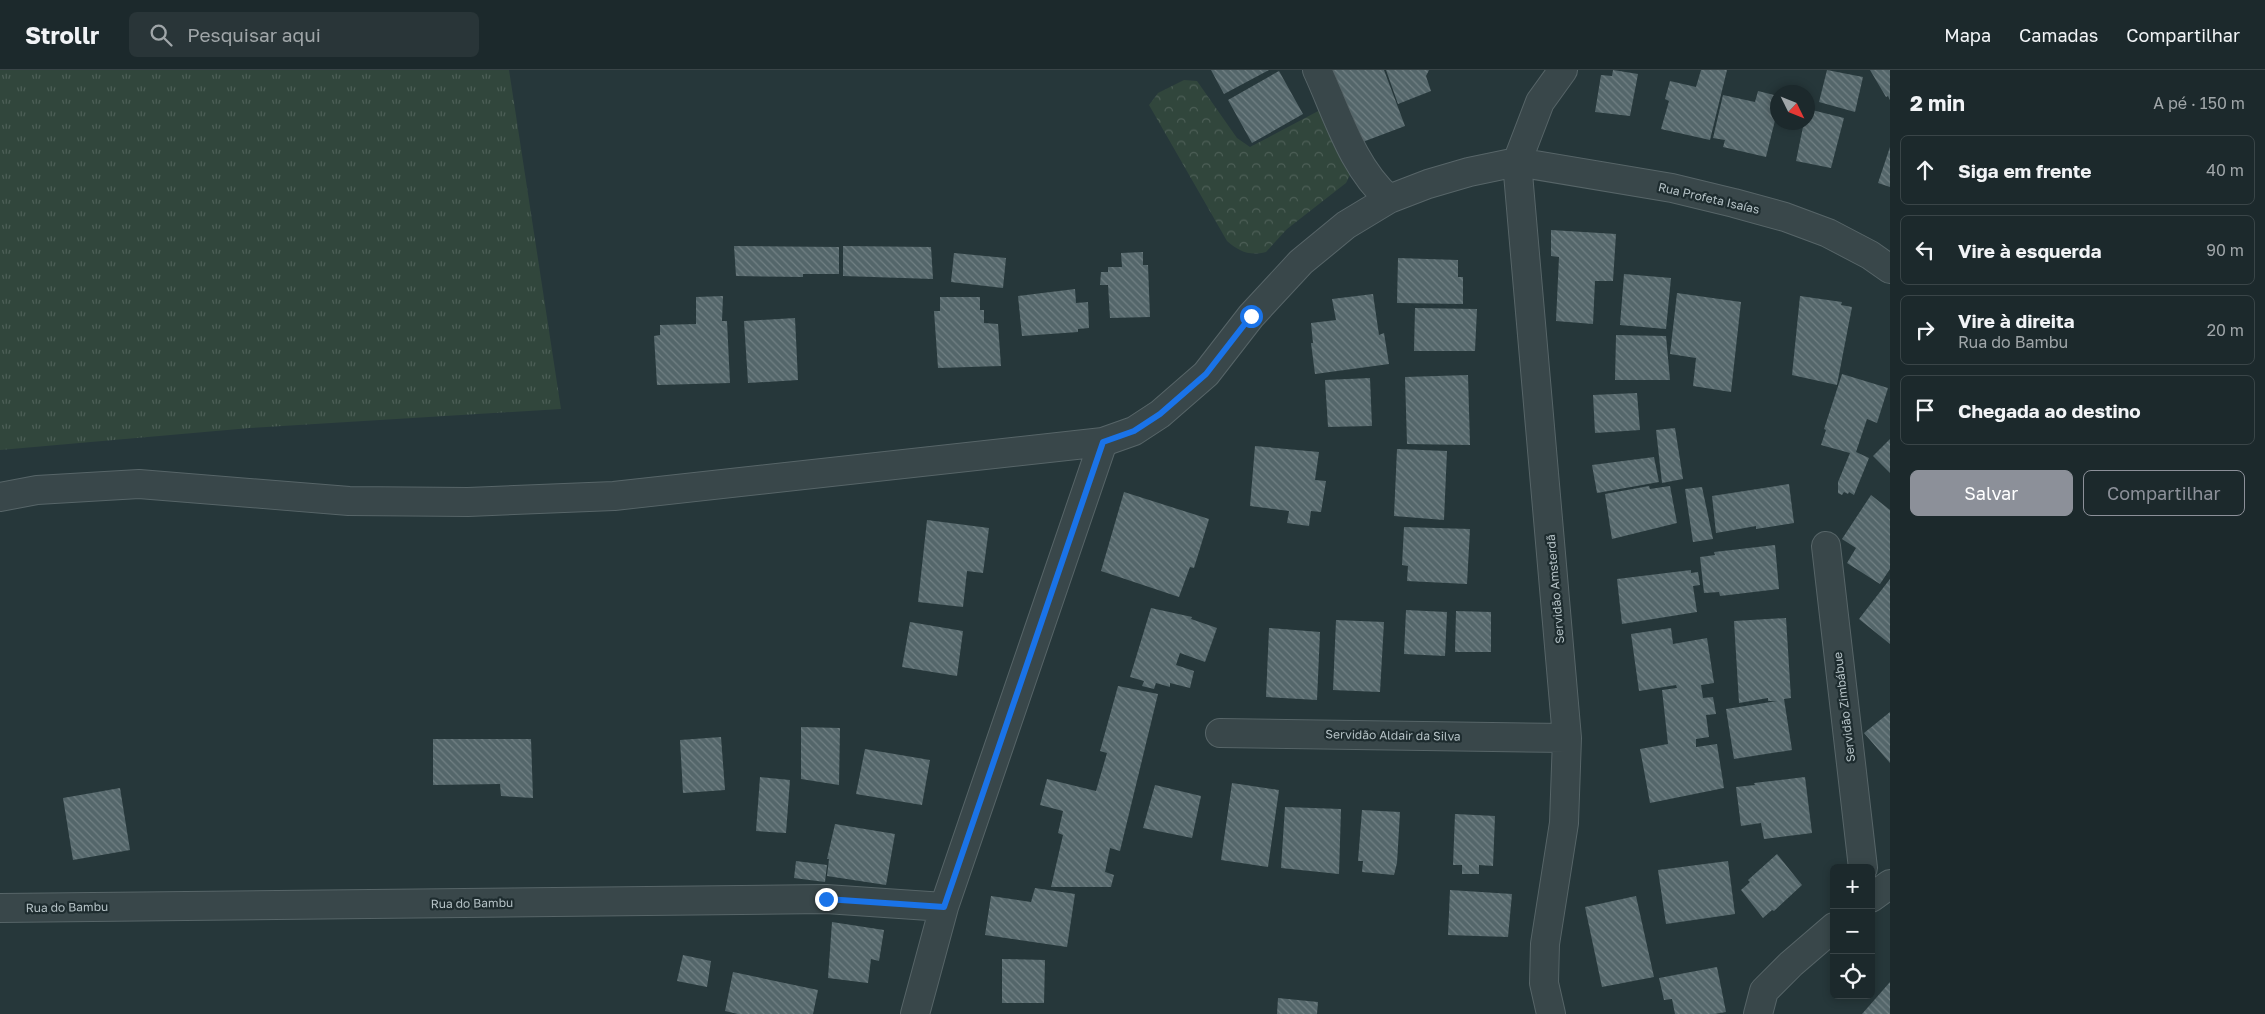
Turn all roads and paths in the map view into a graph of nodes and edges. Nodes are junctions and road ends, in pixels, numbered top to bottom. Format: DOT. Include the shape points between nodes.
graph roads {
  1 [pos="1317,70"];
  2 [pos="1564,70"];
  3 [pos="1517,162"];
  4 [pos="1389,199"];
  5 [pos="1890,269"];
  6 [pos="1103,442"];
  7 [pos="0,497"];
  8 [pos="1826,546"];
  9 [pos="1220,733"];
  10 [pos="1567,738"];
  11 [pos="1863,864"];
  12 [pos="1890,884"];
  13 [pos="1875,895"];
  14 [pos="944,907"];
  15 [pos="0,908"];
  16 [pos="1830,930"];
  17 [pos="916,1014"];
  18 [pos="1551,1014"];
  19 [pos="1758,1014"];
  1 -- 4 [label="street" via="1354,152 1370,179"];
  2 -- 3 [label="street" via="1540,102"];
  3 -- 4 [label="street" via="1469,172"];
  3 -- 5 [label="street, Rua Profeta Isaías" via="1672,188 1768,212 1828,233"];
  3 -- 10 [label="street, Servidão Amsterdã"];
  4 -- 6 [label="street" via="1346,225 1301,262 1251,316 1206,374 1160,414 1134,431"];
  6 -- 7 [label="street" via="605,496 468,502 349,501 139,484 37,490"];
  6 -- 14 [label="street"];
  8 -- 11 [label="street, Servidão Zimbábue"];
  9 -- 10 [label="street, Servidão Aldair da Silva"];
  10 -- 18 [label="street, Servidão Amsterdã" via="1564,823 1545,944 1544,983"];
  12 -- 13 [label="street"];
  14 -- 15 [label="street, Rua do Bambu" via="826,899"];
  14 -- 17 [label="street"];
  16 -- 19 [label="street" via="1764,991"];
}
